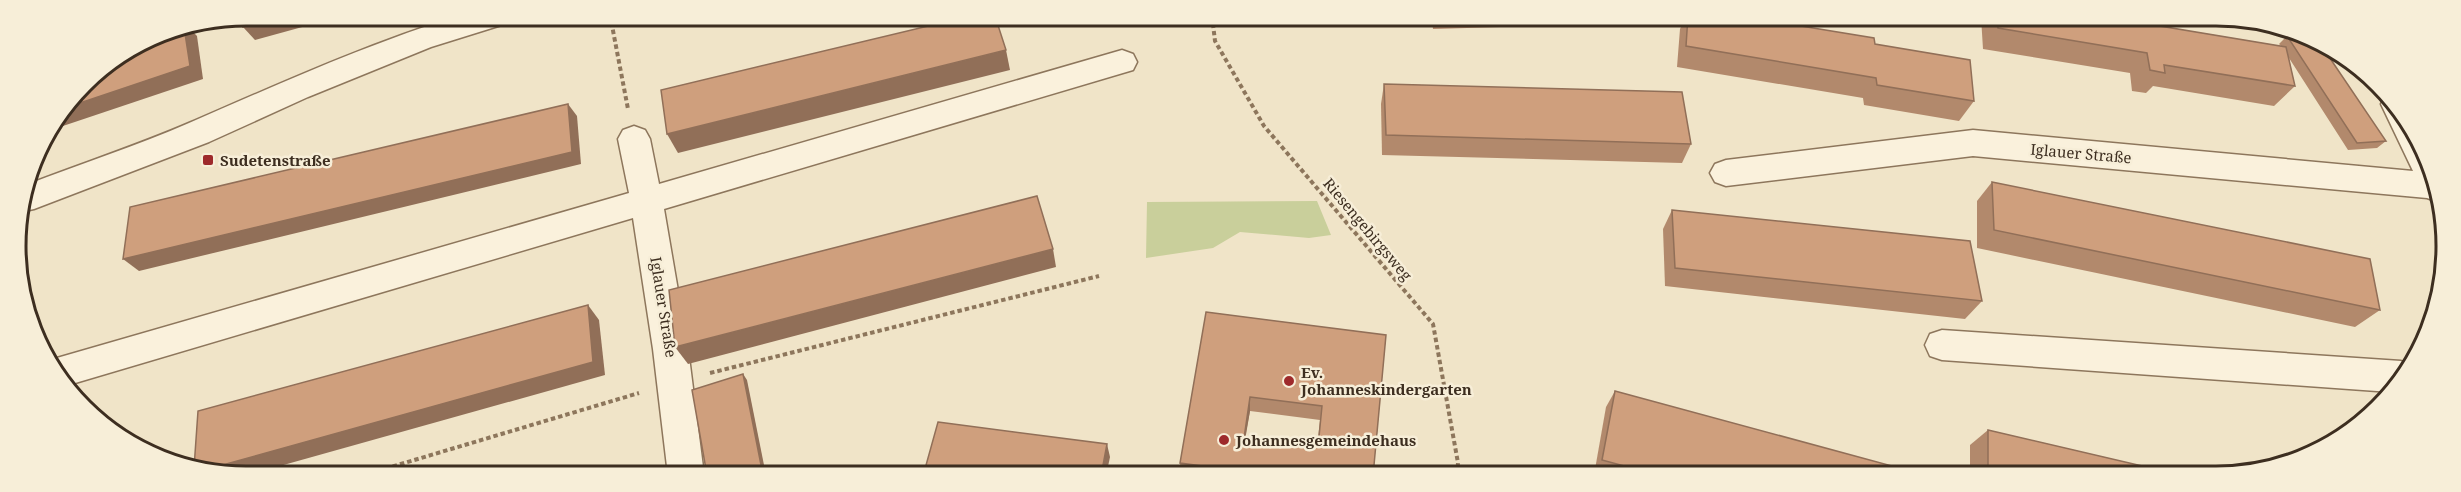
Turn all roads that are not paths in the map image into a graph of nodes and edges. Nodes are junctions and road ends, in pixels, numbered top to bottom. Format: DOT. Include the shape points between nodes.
graph roads {
  1 [pos="463,26"];
  2 [pos="1122,62"];
  3 [pos="634,139"];
  4 [pos="1726,173"];
  5 [pos="2427,187"];
  6 [pos="31,197"];
  7 [pos="647,201"];
  8 [pos="1942,345"];
  9 [pos="65,371"];
  10 [pos="2393,376"];
  11 [pos="685,466"];
  1 -- 6 [label="street" via="297,88 198,133"];
  2 -- 7 [label="street"];
  3 -- 7 [label="street, Iglauer Straße"];
  4 -- 5 [label="street, Iglauer Straße" via="1973,143"];
  7 -- 9 [label="street"];
  7 -- 11 [label="street, Iglauer Straße"];
  8 -- 10 [label="street"];
}
